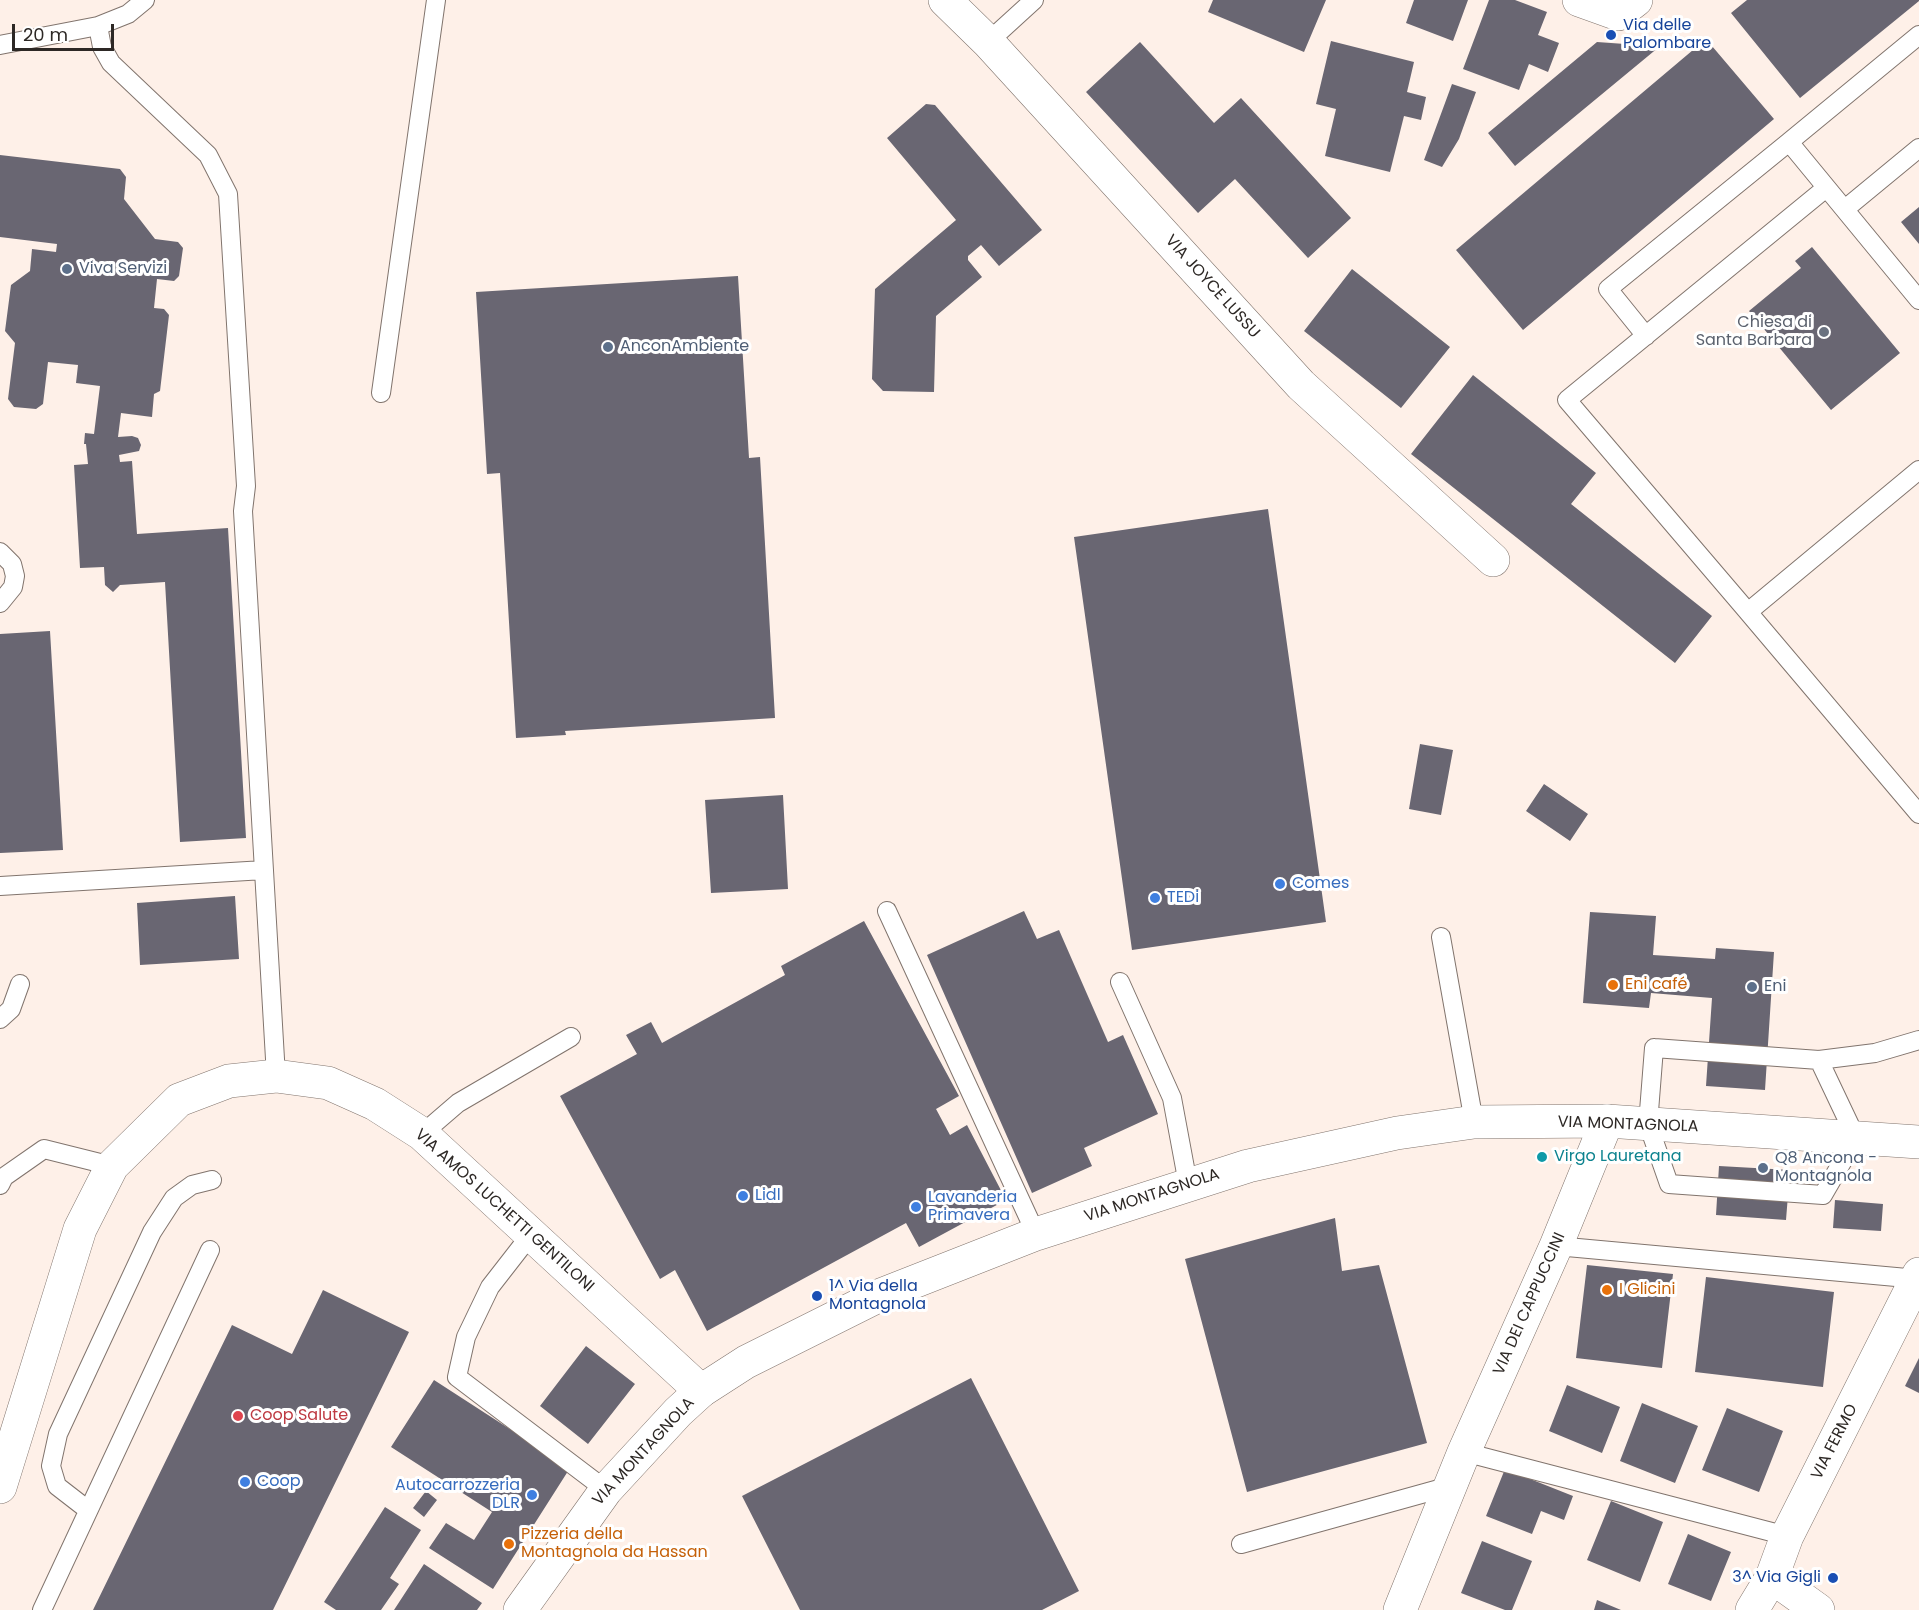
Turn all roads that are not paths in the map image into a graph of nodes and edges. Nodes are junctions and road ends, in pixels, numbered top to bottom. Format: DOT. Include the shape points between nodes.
graph roads {
  1 [pos="145,0"];
  2 [pos="436,0"];
  3 [pos="945,0"];
  4 [pos="1034,0"];
  5 [pos="1579,0"];
  6 [pos="1636,0"];
  7 [pos="98,26"];
  8 [pos="1919,35"];
  9 [pos="988,42"];
  10 [pos="0,45"];
  11 [pos="1789,142"];
  12 [pos="1919,148"];
  13 [pos="1826,188"];
  14 [pos="1845,209"];
  15 [pos="1919,300"];
  16 [pos="1646,336"];
  17 [pos="381,393"];
  18 [pos="1919,470"];
  19 [pos="0,552"];
  20 [pos="1493,560"];
  21 [pos="0,603"];
  22 [pos="1748,612"];
  23 [pos="1919,814"];
  24 [pos="264,870"];
  25 [pos="0,886"];
  26 [pos="887,911"];
  27 [pos="1441,937"];
  28 [pos="1120,982"];
  29 [pos="20,984"];
  30 [pos="0,1019"];
  31 [pos="571,1037"];
  32 [pos="1919,1040"];
  33 [pos="1820,1060"];
  34 [pos="276,1076"];
  35 [pos="1607,1121"];
  36 [pos="1474,1122"];
  37 [pos="1648,1124"];
  38 [pos="422,1134"];
  39 [pos="1856,1138"];
  40 [pos="1919,1142"];
  41 [pos="112,1166"];
  42 [pos="1,1179"];
  43 [pos="212,1180"];
  44 [pos="1188,1184"];
  45 [pos="532,1233"];
  46 [pos="1036,1234"];
  47 [pos="1556,1246"];
  48 [pos="210,1250"];
  49 [pos="1918,1276"];
  50 [pos="701,1391"];
  51 [pos="1464,1452"];
  52 [pos="0,1486"];
  53 [pos="1450,1486"];
  54 [pos="606,1490"];
  55 [pos="88,1510"];
  56 [pos="1787,1536"];
  57 [pos="1240,1544"];
  58 [pos="1772,1577"];
  59 [pos="1409,1607"];
  60 [pos="42,1610"];
  61 [pos="520,1610"];
  62 [pos="1752,1610"];
  63 [pos="1818,1610"];
  1 -- 7 [label="lane" via="128,14"];
  2 -- 17 [label="lane"];
  3 -- 9 [label="street, VIA JOYCE LUSSU"];
  4 -- 9 [label="lane"];
  5 -- 6 [label="street" via="1618,14"];
  7 -- 10 [label="lane"];
  7 -- 24 [label="lane" via="102,47 111,63 208,155 228,194"];
  8 -- 11 [label="lane"];
  9 -- 20 [label="street, VIA JOYCE LUSSU" via="1301,385"];
  11 -- 13 [label="lane"];
  11 -- 16 [label="lane" via="1608,289"];
  12 -- 14 [label="lane"];
  13 -- 14 [label="lane"];
  13 -- 16 [label="lane"];
  14 -- 15 [label="lane"];
  16 -- 22 [label="lane" via="1567,400"];
  18 -- 22 [label="lane"];
  19 -- 21 [label="lane" via="12,564 15,576 13,587"];
  22 -- 23 [label="lane"];
  24 -- 25 [label="lane"];
  24 -- 34 [label="lane"];
  26 -- 46 [label="lane"];
  27 -- 36 [label="lane"];
  28 -- 44 [label="lane" via="1172,1098"];
  29 -- 30 [label="lane" via="11,1008"];
  31 -- 38 [label="lane" via="458,1103"];
  32 -- 33 [label="lane" via="1875,1053"];
  33 -- 37 [label="lane" via="1654,1048"];
  33 -- 39 [label="lane"];
  34 -- 38 [label="street, VIA AMOS LUCHETTI GENTILONI" via="328,1083 375,1104"];
  34 -- 41 [label="street, VIA AMOS LUCHETTI GENTILONI" via="228,1081 179,1100"];
  35 -- 36 [label="street, VIA MONTAGNOLA"];
  35 -- 37 [label="street, VIA MONTAGNOLA"];
  35 -- 47 [label="street, VIA DEI CAPPUCCINI"];
  36 -- 44 [label="street, VIA MONTAGNOLA" via="1397,1132 1302,1152"];
  37 -- 39 [label="street, VIA MONTAGNOLA"];
  37 -- 39 [label="lane" via="1669,1184 1823,1195"];
  38 -- 45 [label="street, VIA AMOS LUCHETTI GENTILONI"];
  39 -- 40 [label="street, VIA MONTAGNOLA"];
  41 -- 42 [label="lane" via="44,1149"];
  41 -- 52 [label="street, VIA AMOS LUCHETTI GENTILONI" via="80,1229"];
  43 -- 55 [label="lane" via="192,1185 174,1197 152,1232 58,1434 51,1466 57,1486"];
  44 -- 46 [label="street, VIA MONTAGNOLA"];
  45 -- 50 [label="street, VIA AMOS LUCHETTI GENTILONI"];
  45 -- 54 [label="lane" via="490,1287 466,1337 458,1377"];
  46 -- 50 [label="street, VIA MONTAGNOLA" via="878,1296 746,1362"];
  47 -- 49 [label="lane"];
  47 -- 51 [label="street, VIA DEI CAPPUCCINI"];
  48 -- 55 [label="lane"];
  49 -- 56 [label="street, VIA FERMO"];
  50 -- 54 [label="street, VIA MONTAGNOLA"];
  51 -- 53 [label="street, VIA DEI CAPPUCCINI"];
  51 -- 56 [label="lane"];
  53 -- 57 [label="lane"];
  53 -- 59 [label="street, VIA DEI CAPPUCCINI"];
  54 -- 61 [label="street, VIA MONTAGNOLA"];
  55 -- 60 [label="lane"];
  56 -- 58 [label="street, VIA FERMO"];
  58 -- 62 [label="street, VIA FERMO"];
  58 -- 63 [label="street"];
}
